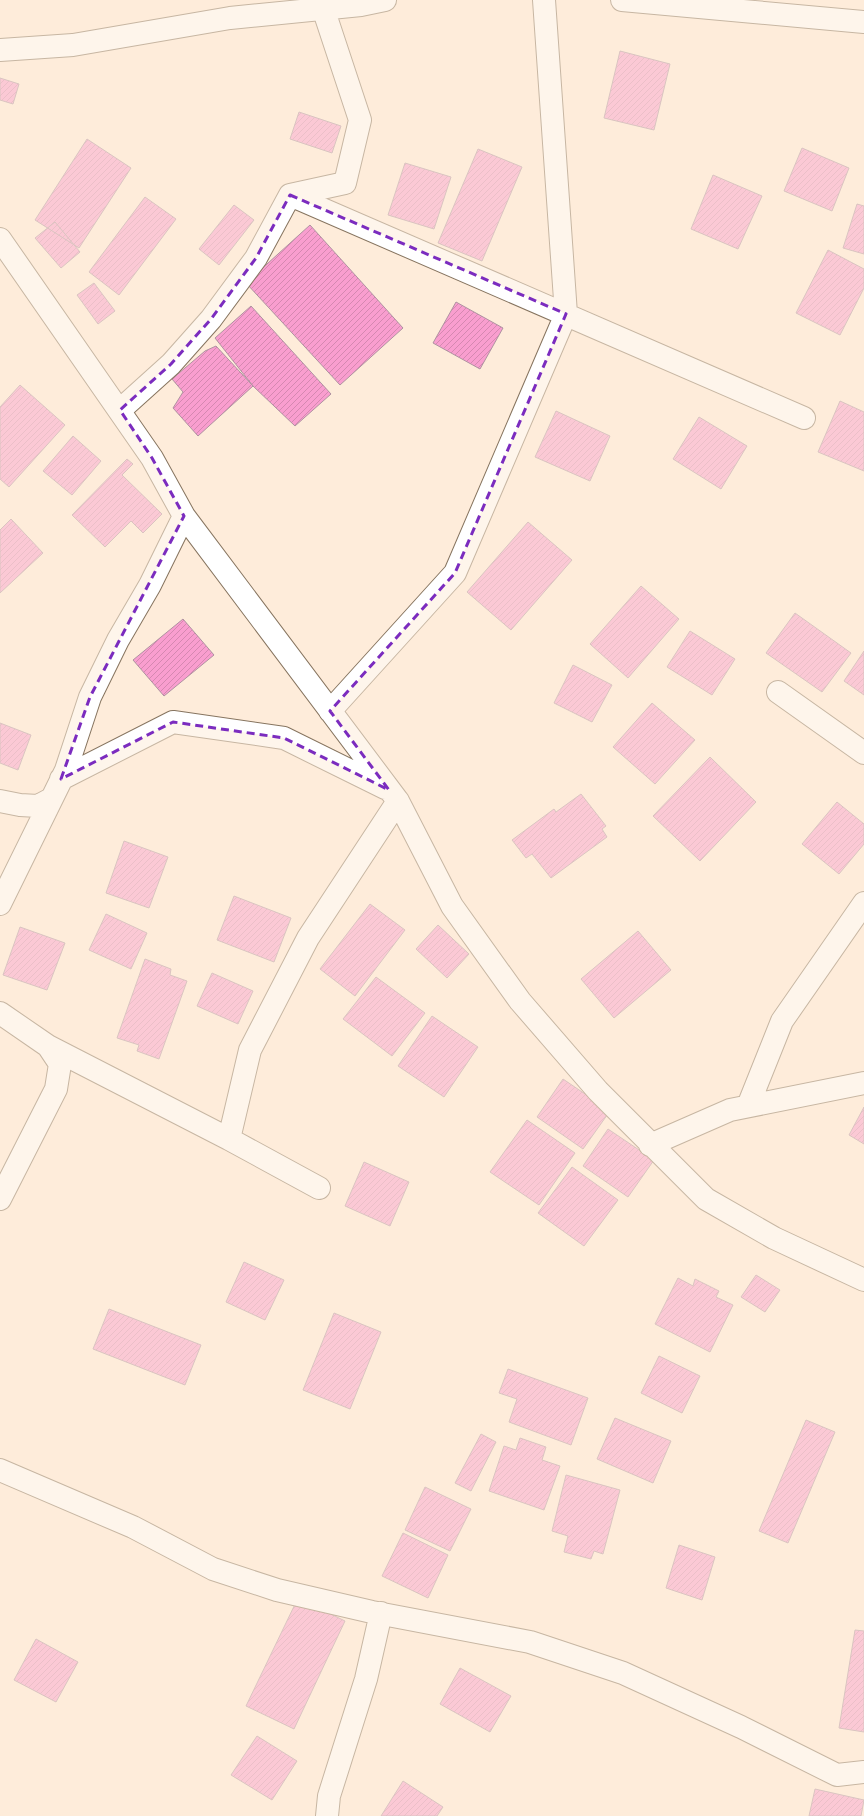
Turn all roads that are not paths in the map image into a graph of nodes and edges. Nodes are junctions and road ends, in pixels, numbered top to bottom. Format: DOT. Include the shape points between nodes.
graph roads {
  1 [pos="385,0"];
  2 [pos="544,0"];
  3 [pos="622,0"];
  4 [pos="323,8"];
  5 [pos="864,22"];
  6 [pos="0,50"];
  7 [pos="290,195"];
  8 [pos="0,239"];
  9 [pos="566,314"];
  10 [pos="120,410"];
  11 [pos="804,418"];
  12 [pos="184,516"];
  13 [pos="778,692"];
  14 [pos="330,711"];
  15 [pos="864,753"];
  16 [pos="61,779"];
  17 [pos="394,796"];
  18 [pos="51,799"];
  19 [pos="0,801"];
  20 [pos="0,904"];
  21 [pos="864,904"];
  22 [pos="0,1013"];
  23 [pos="48,1046"];
  24 [pos="864,1083"];
  25 [pos="748,1106"];
  26 [pos="229,1139"];
  27 [pos="650,1145"];
  28 [pos="319,1188"];
  29 [pos="0,1199"];
  30 [pos="864,1280"];
  31 [pos="0,1470"];
  32 [pos="380,1613"];
  33 [pos="864,1772"];
  34 [pos="327,1816"];
  1 -- 4 [label="street"];
  2 -- 9 [label="street"];
  3 -- 5 [label="street"];
  4 -- 6 [label="street" via="230,18 73,45"];
  4 -- 7 [label="street" via="360,120 346,183"];
  7 -- 9 [label="street"];
  7 -- 10 [label="street" via="256,258 211,319 171,364"];
  8 -- 10 [label="street"];
  9 -- 11 [label="street"];
  9 -- 14 [label="street" via="455,573"];
  10 -- 12 [label="street" via="152,458"];
  12 -- 14 [label="street"];
  12 -- 16 [label="street" via="90,697"];
  13 -- 15 [label="street"];
  14 -- 17 [label="street"];
  16 -- 17 [label="street" via="173,722 284,738"];
  16 -- 18 [label="street"];
  17 -- 26 [label="street" via="308,938 250,1050"];
  17 -- 27 [label="street" via="452,906 520,1001 598,1091"];
  18 -- 19 [label="street" via="38,806"];
  18 -- 20 [label="street"];
  21 -- 25 [label="street" via="782,1021"];
  22 -- 23 [label="street"];
  23 -- 26 [label="street"];
  23 -- 29 [label="street" via="60,1064 56,1089"];
  24 -- 25 [label="street"];
  25 -- 27 [label="street" via="730,1110"];
  26 -- 28 [label="street"];
  27 -- 30 [label="street" via="706,1199 774,1238"];
  31 -- 32 [label="street" via="133,1527 213,1569 277,1590"];
  32 -- 33 [label="street" via="530,1642 623,1673 741,1726 837,1775"];
  32 -- 34 [label="street" via="366,1679 329,1796"];
}
